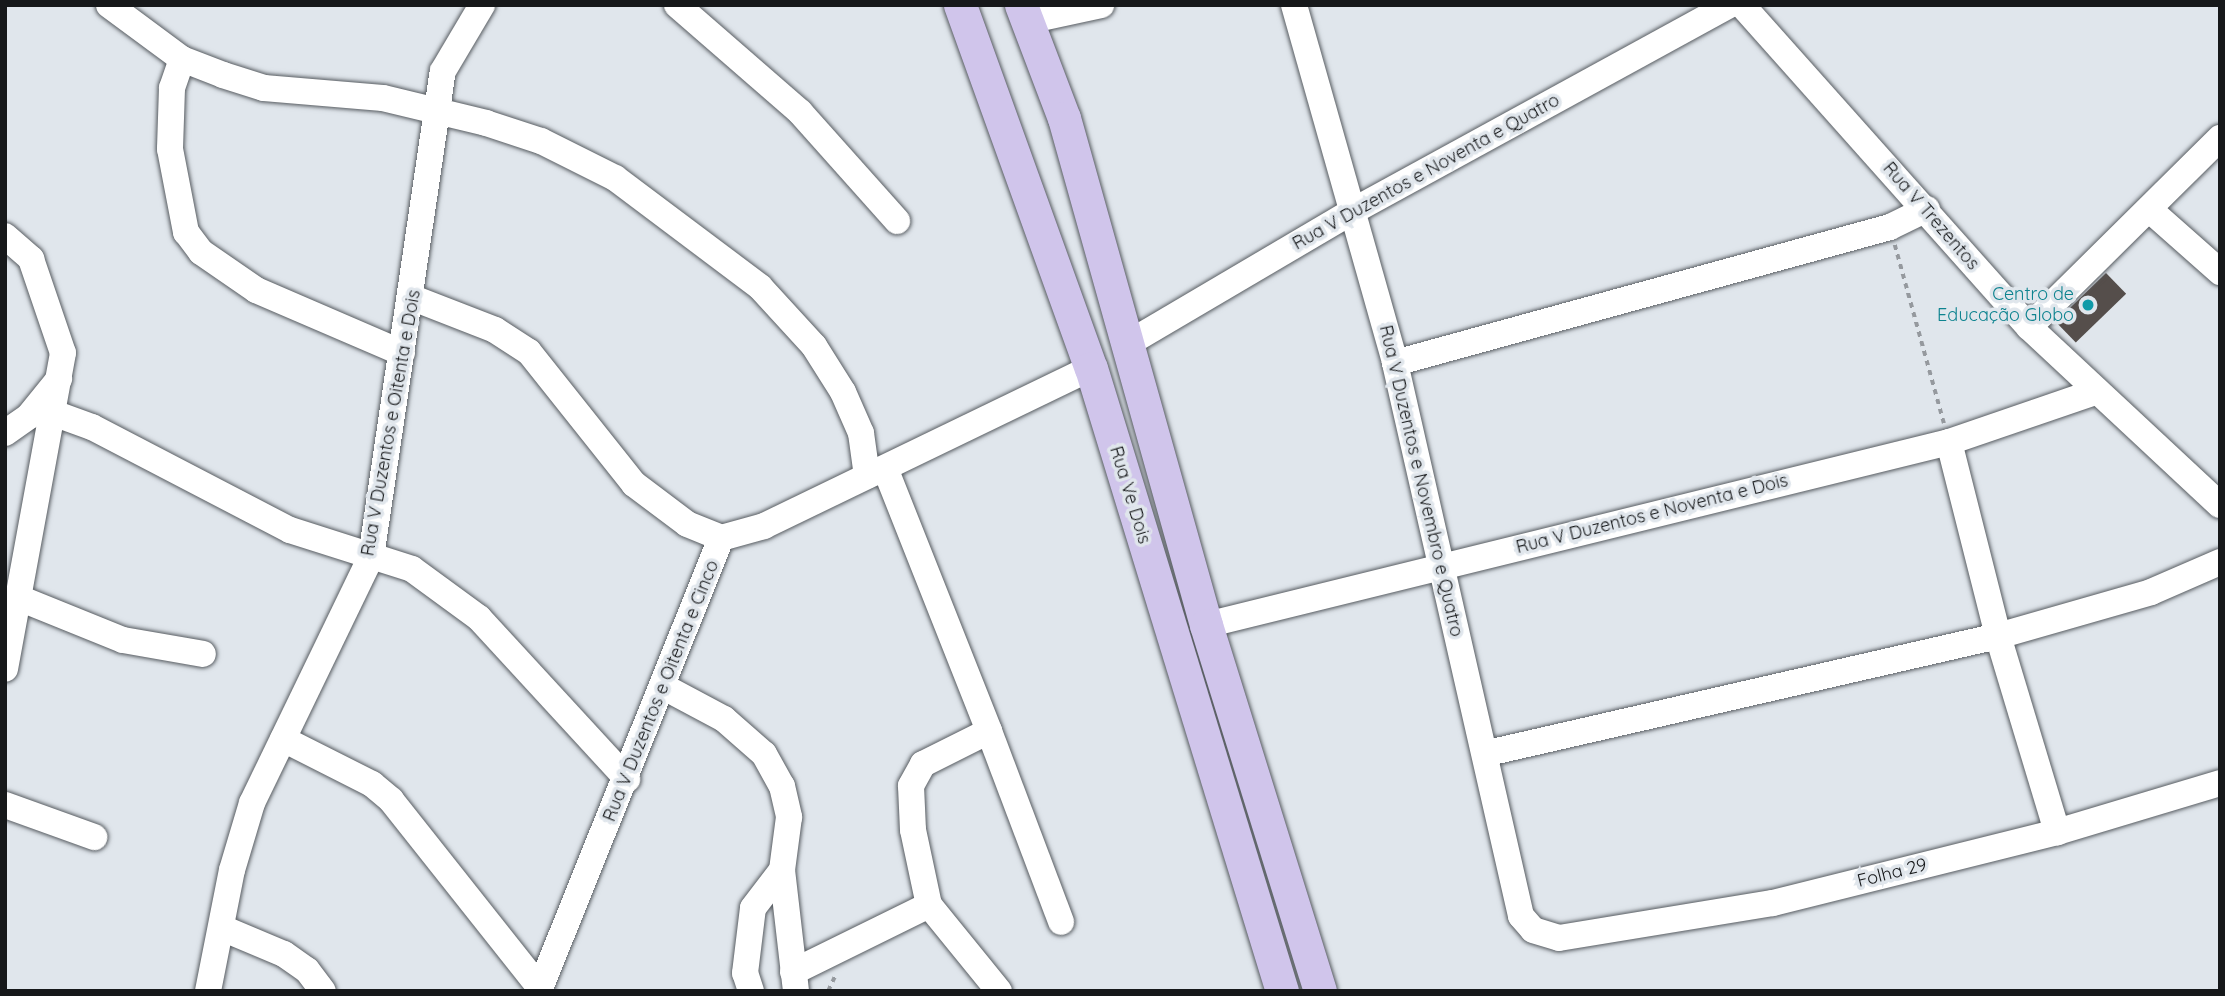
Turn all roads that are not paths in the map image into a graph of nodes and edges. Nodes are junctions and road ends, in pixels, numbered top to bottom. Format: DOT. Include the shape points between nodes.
graph roads {
  1 [pos="109,5"];
  2 [pos="482,5"];
  3 [pos="677,5"];
  4 [pos="960,5"];
  5 [pos="1101,5"];
  6 [pos="1294,5"];
  7 [pos="1728,5"];
  8 [pos="1742,5"];
  9 [pos="1024,13"];
  10 [pos="182,59"];
  11 [pos="435,110"];
  12 [pos="2220,138"];
  13 [pos="1927,209"];
  14 [pos="2150,210"];
  15 [pos="1353,211"];
  16 [pos="897,221"];
  17 [pos="5,236"];
  18 [pos="2220,272"];
  19 [pos="413,298"];
  20 [pos="2029,327"];
  21 [pos="1127,344"];
  22 [pos="402,353"];
  23 [pos="1395,363"];
  24 [pos="1091,368"];
  25 [pos="59,379"];
  26 [pos="2095,392"];
  27 [pos="56,414"];
  28 [pos="5,433"];
  29 [pos="1949,442"];
  30 [pos="876,472"];
  31 [pos="2220,505"];
  32 [pos="721,538"];
  33 [pos="371,557"];
  34 [pos="2220,562"];
  35 [pos="1440,565"];
  36 [pos="19,598"];
  37 [pos="1206,625"];
  38 [pos="1998,636"];
  39 [pos="203,654"];
  40 [pos="5,669"];
  41 [pos="664,687"];
  42 [pos="989,731"];
  43 [pos="282,739"];
  44 [pos="1488,753"];
  45 [pos="627,779"];
  46 [pos="2220,783"];
  47 [pos="5,805"];
  48 [pos="2057,832"];
  49 [pos="94,837"];
  50 [pos="782,870"];
  51 [pos="929,905"];
  52 [pos="1061,922"];
  53 [pos="222,928"];
  54 [pos="1559,939"];
  55 [pos="795,981"];
  56 [pos="539,989"];
  57 [pos="208,991"];
  58 [pos="323,991"];
  59 [pos="751,991"];
  60 [pos="999,991"];
  61 [pos="1282,991"];
  62 [pos="1321,991"];
  1 -- 10 [label="street"];
  2 -- 11 [label="street, Rua V Duzentos e Oitenta e Dois" via="443,71"];
  3 -- 16 [label="street" via="800,112"];
  4 -- 24 [label="main road, Rua Ve Dois"];
  5 -- 9 [label="street"];
  6 -- 15 [label="street, Rua V Duzentos e Novembro e Quatro"];
  7 -- 15 [label="street, Rua V Duzentos e Noventa e Quatro"];
  8 -- 13 [label="street, Rua V Trezentos"];
  9 -- 21 [label="main road" via="1064,118"];
  10 -- 11 [label="street" via="264,88 383,98"];
  10 -- 22 [label="street" via="172,88 170,149 186,232 201,252 256,290"];
  11 -- 19 [label="street, Rua V Duzentos e Oitenta e Dois"];
  11 -- 30 [label="street" via="541,141 615,178 760,288 814,346 844,392"];
  12 -- 14 [label="street"];
  13 -- 20 [label="street, Rua V Trezentos"];
  13 -- 23 [label="street" via="1890,227"];
  14 -- 18 [label="street"];
  14 -- 20 [label="street"];
  15 -- 21 [label="street, Rua V Duzentos e Noventa e Quatro"];
  15 -- 23 [label="street, Rua V Duzentos e Novembro e Quatro"];
  17 -- 25 [label="street" via="31,259 46,291 63,353"];
  19 -- 22 [label="street, Rua V Duzentos e Oitenta e Dois"];
  19 -- 32 [label="street" via="495,330 529,352 634,484 687,524"];
  20 -- 26 [label="street, Rua V Trezentos"];
  21 -- 37 [label="main road"];
  22 -- 33 [label="street, Rua V Duzentos e Oitenta e Dois"];
  23 -- 35 [label="street, Rua V Duzentos e Novembro e Quatro"];
  24 -- 30 [label="street, Rua V Duzentos e Oitenta e Cinco"];
  24 -- 61 [label="main road, Rua Ve Dois"];
  25 -- 27 [label="street"];
  25 -- 28 [label="street" via="30,416"];
  26 -- 29 [label="street, Rua V Duzentos e Noventa e Dois"];
  26 -- 31 [label="street, Rua V Trezentos" via="2190,471"];
  27 -- 33 [label="street" via="92,427 290,530"];
  27 -- 36 [label="street"];
  29 -- 35 [label="street, Rua V Duzentos e Noventa e Dois"];
  29 -- 38 [label="street"];
  30 -- 32 [label="street, Rua V Duzentos e Oitenta e Cinco" via="764,526"];
  30 -- 42 [label="street"];
  32 -- 41 [label="street, Rua V Duzentos e Oitenta e Cinco"];
  33 -- 43 [label="street, Rua V Duzentos e Oitenta e Dois"];
  33 -- 45 [label="street" via="412,569 479,618"];
  34 -- 38 [label="street" via="2151,592"];
  35 -- 37 [label="street, Rua V Duzentos e Noventa e Dois"];
  35 -- 44 [label="street, Rua V Duzentos e Novembro e Quatro"];
  36 -- 39 [label="street" via="123,640"];
  36 -- 40 [label="street"];
  37 -- 62 [label="main road"];
  38 -- 44 [label="street"];
  38 -- 48 [label="street"];
  41 -- 45 [label="street, Rua V Duzentos e Oitenta e Cinco"];
  41 -- 50 [label="street" via="724,719 764,754 782,786 789,817"];
  42 -- 51 [label="street" via="923,764 911,786 913,830"];
  42 -- 52 [label="street"];
  43 -- 53 [label="street, Rua V Duzentos e Oitenta e Dois" via="253,803"];
  43 -- 56 [label="street" via="372,783 391,800"];
  44 -- 54 [label="street, Rua V Duzentos e Novembro e Quatro" via="1521,916 1543,936"];
  45 -- 56 [label="street, Rua V Duzentos e Oitenta e Cinco"];
  46 -- 48 [label="street, Folha 29"];
  47 -- 49 [label="street"];
  48 -- 54 [label="street, Folha 29" via="1773,903"];
  50 -- 55 [label="street"];
  50 -- 59 [label="street" via="753,908 745,973"];
  51 -- 55 [label="street"];
  51 -- 60 [label="street"];
  53 -- 57 [label="street, Rua V Duzentos e Oitenta e Dois"];
  53 -- 58 [label="street" via="284,954 307,970"];
}
